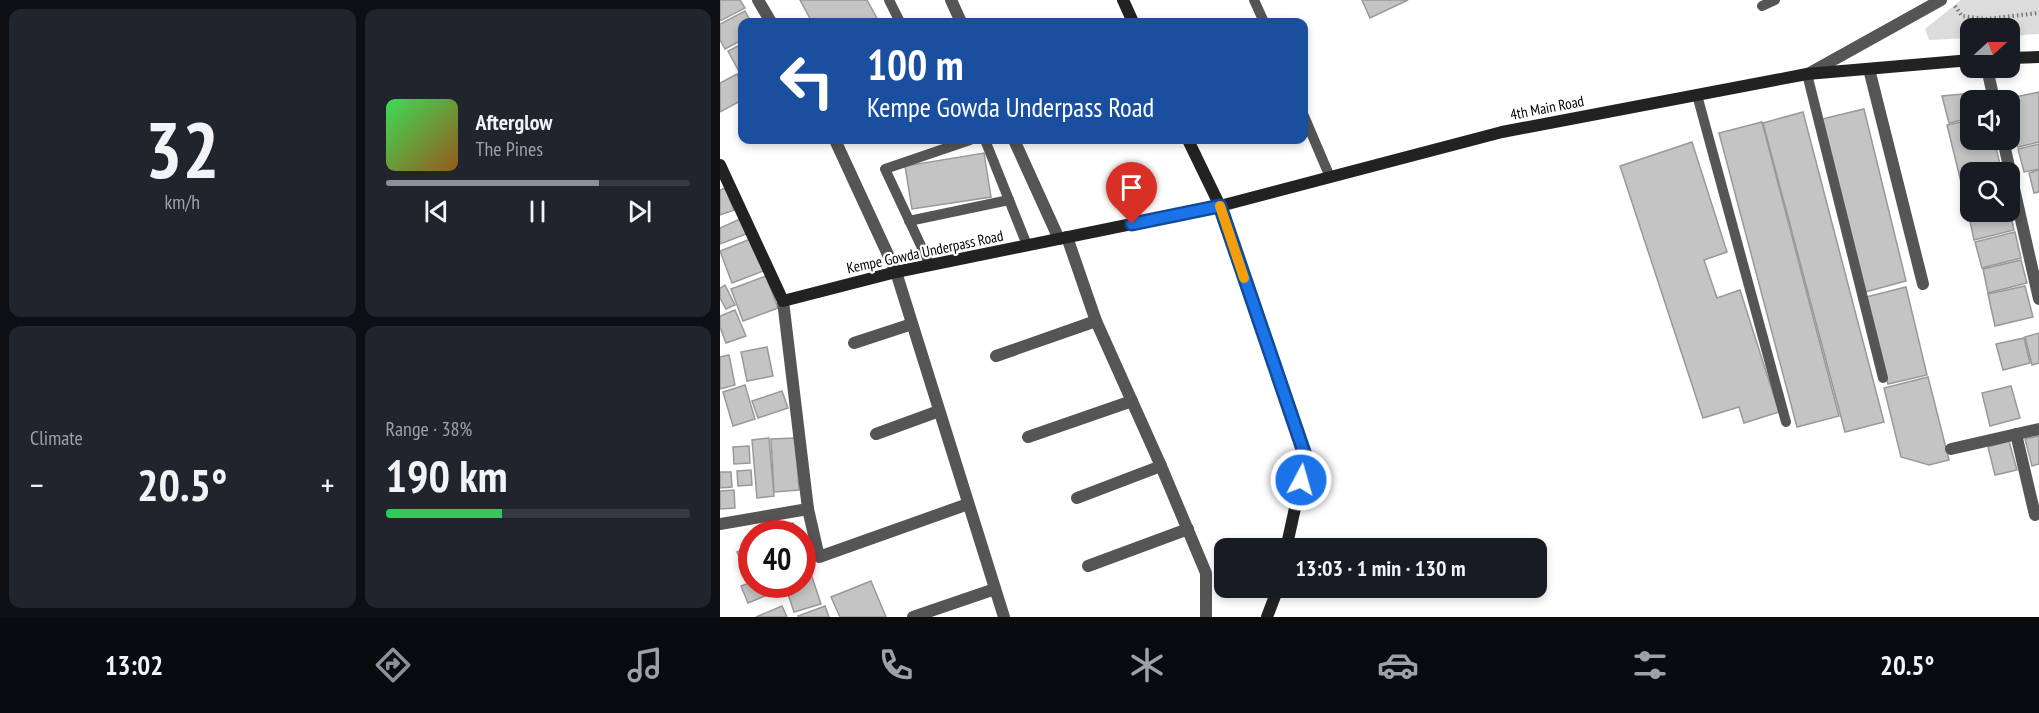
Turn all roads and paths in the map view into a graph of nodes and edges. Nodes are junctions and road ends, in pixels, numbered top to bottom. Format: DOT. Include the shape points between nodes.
graph roads {
  1 [pos="758,0"];
  2 [pos="889,0"];
  3 [pos="951,0"];
  4 [pos="1123,0"];
  5 [pos="1254,0"];
  6 [pos="1775,0"];
  7 [pos="1941,0"];
  8 [pos="1950,0"];
  9 [pos="1762,6"];
  10 [pos="2039,13"];
  11 [pos="769,18"];
  12 [pos="898,18"];
  13 [pos="960,18"];
  14 [pos="1131,18"];
  15 [pos="1262,18"];
  16 [pos="2039,57"];
  17 [pos="2020,58"];
  18 [pos="1960,61"];
  19 [pos="1869,69"];
  20 [pos="1807,74"];
  21 [pos="1696,95"];
  22 [pos="1308,125"];
  23 [pos="837,144"];
  24 [pos="958,144"];
  25 [pos="987,144"];
  26 [pos="1016,144"];
  27 [pos="1190,144"];
  28 [pos="2005,150"];
  29 [pos="720,165"];
  30 [pos="1330,177"];
  31 [pos="1009,201"];
  32 [pos="1220,206"];
  33 [pos="909,221"];
  34 [pos="1063,238"];
  35 [pos="1027,245"];
  36 [pos="930,265"];
  37 [pos="896,272"];
  38 [pos="1923,284"];
  39 [pos="2039,299"];
  40 [pos="783,301"];
  41 [pos="1096,321"];
  42 [pos="912,324"];
  43 [pos="854,343"];
  44 [pos="996,356"];
  45 [pos="1883,378"];
  46 [pos="1132,401"];
  47 [pos="939,411"];
  48 [pos="1786,422"];
  49 [pos="2039,429"];
  50 [pos="876,434"];
  51 [pos="2016,434"];
  52 [pos="1028,437"];
  53 [pos="1951,449"];
  54 [pos="1161,466"];
  55 [pos="1077,498"];
  56 [pos="968,504"];
  57 [pos="808,509"];
  58 [pos="2036,515"];
  59 [pos="720,524"];
  60 [pos="1188,529"];
  61 [pos="1288,538"];
  62 [pos="1088,566"];
  63 [pos="995,589"];
  64 [pos="1274,598"];
  65 [pos="913,617"];
  66 [pos="1004,617"];
  67 [pos="1206,617"];
  68 [pos="1267,617"];
  1 -- 11 [label="street"];
  2 -- 12 [label="lane"];
  3 -- 13 [label="street"];
  4 -- 14 [label="street"];
  5 -- 15 [label="lane"];
  6 -- 9 [label="lane"];
  7 -- 20 [label="street, 4th Main Road"];
  8 -- 10 [label="path" via="1962,16 1986,19"];
  16 -- 17 [label="street"];
  18 -- 19 [label="street"];
  19 -- 20 [label="street"];
  19 -- 38 [label="street"];
  20 -- 21 [label="street, 4th Main Road"];
  20 -- 45 [label="lane"];
  21 -- 30 [label="street, 4th Main Road" via="1502,132"];
  21 -- 48 [label="lane"];
  22 -- 30 [label="lane"];
  23 -- 37 [label="street"];
  24 -- 33 [label="lane" via="885,169"];
  25 -- 31 [label="lane"];
  26 -- 34 [label="street"];
  27 -- 32 [label="street"];
  28 -- 39 [label="street"];
  29 -- 40 [label="street"];
  30 -- 32 [label="street, 4th Main Road"];
  31 -- 33 [label="lane"];
  31 -- 35 [label="lane"];
  32 -- 34 [label="street, Kempe Gowda Underpass Road"];
  32 -- 61 [label="street" via="1306,458"];
  33 -- 36 [label="lane"];
  34 -- 35 [label="street, Kempe Gowda Underpass Road"];
  34 -- 41 [label="street"];
  35 -- 36 [label="street, Kempe Gowda Underpass Road"];
  36 -- 37 [label="street, Kempe Gowda Underpass Road"];
  37 -- 40 [label="street, Kempe Gowda Underpass Road"];
  37 -- 42 [label="street"];
  40 -- 57 [label="street"];
  41 -- 44 [label="street"];
  41 -- 46 [label="street"];
  42 -- 43 [label="street"];
  42 -- 47 [label="street"];
  46 -- 52 [label="street"];
  46 -- 54 [label="street"];
  47 -- 50 [label="street"];
  47 -- 56 [label="street"];
  49 -- 51 [label="street"];
  51 -- 53 [label="street"];
  51 -- 58 [label="street"];
  54 -- 55 [label="street"];
  54 -- 60 [label="street"];
  56 -- 57 [label="street" via="819,557"];
  56 -- 63 [label="street"];
  57 -- 59 [label="street"];
  60 -- 62 [label="street"];
  60 -- 67 [label="street" via="1206,573"];
  63 -- 65 [label="street"];
  63 -- 66 [label="street"];
  64 -- 68 [label="street"];
}
